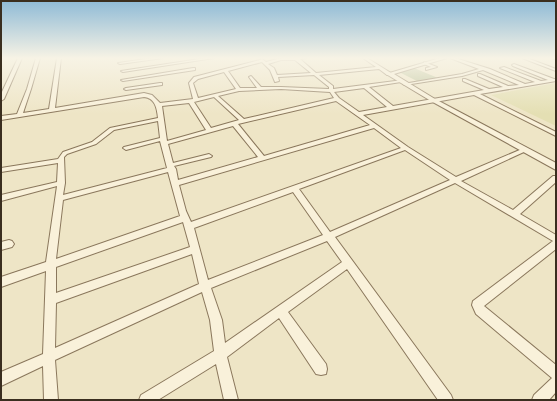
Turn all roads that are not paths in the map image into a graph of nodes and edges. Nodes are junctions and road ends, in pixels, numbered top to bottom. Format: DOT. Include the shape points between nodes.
graph roads {
  1 [pos="276,76"];
  2 [pos="9,77"];
  3 [pos="33,77"];
  4 [pos="56,77"];
  5 [pos="144,77"];
  6 [pos="156,77"];
  7 [pos="199,77"];
  8 [pos="230,77"];
  9 [pos="251,77"];
  10 [pos="318,77"];
  11 [pos="394,77"];
  12 [pos="448,77"];
  13 [pos="484,77"];
  14 [pos="504,77"];
  15 [pos="524,77"];
  16 [pos="123,80"];
  17 [pos="465,80"];
  18 [pos="555,80"];
  19 [pos="403,82"];
  20 [pos="540,83"];
  21 [pos="524,85"];
  22 [pos="365,86"];
  23 [pos="281,88"];
  24 [pos="507,88"];
  25 [pos="126,89"];
  26 [pos="260,89"];
  27 [pos="239,90"];
  28 [pos="331,91"];
  29 [pos="489,91"];
  30 [pos="474,93"];
  31 [pos="215,96"];
  32 [pos="1,98"];
  33 [pos="337,99"];
  34 [pos="194,100"];
  35 [pos="433,100"];
  36 [pos="157,104"];
  37 [pos="392,108"];
  38 [pos="52,110"];
  39 [pos="358,114"];
  40 [pos="19,115"];
  41 [pos="1,118"];
  42 [pos="161,119"];
  43 [pos="244,121"];
  44 [pos="235,124"];
  45 [pos="374,126"];
  46 [pos="210,131"];
  47 [pos="556,134"];
  48 [pos="164,141"];
  49 [pos="126,148"];
  50 [pos="406,148"];
  51 [pos="524,150"];
  52 [pos="209,156"];
  53 [pos="262,158"];
  54 [pos="61,160"];
  55 [pos="171,167"];
  56 [pos="556,167"];
  57 [pos="1,170"];
  58 [pos="556,178"];
  59 [pos="455,180"];
  60 [pos="176,182"];
  61 [pos="60,183"];
  62 [pos="295,189"];
  63 [pos="1,198"];
  64 [pos="58,199"];
  65 [pos="514,214"];
  66 [pos="187,222"];
  67 [pos="329,236"];
  68 [pos="556,239"];
  69 [pos="556,244"];
  70 [pos="196,249"];
  71 [pos="51,263"];
  72 [pos="348,263"];
  73 [pos="1,282"];
  74 [pos="205,286"];
  75 [pos="50,300"];
  76 [pos="281,311"];
  77 [pos="220,354"];
  78 [pos="48,358"];
  79 [pos="321,369"];
  80 [pos="556,373"];
  81 [pos="1,379"];
  82 [pos="556,383"];
  83 [pos="51,400"];
  84 [pos="146,400"];
  85 [pos="231,400"];
  86 [pos="446,400"];
  87 [pos="539,400"];
  1 -- 23 [label="street"];
  2 -- 32 [label="street"];
  3 -- 40 [label="street"];
  4 -- 38 [label="street"];
  5 -- 16 [label="street"];
  6 -- 25 [label="street" via="160,86"];
  7 -- 34 [label="street" via="192,84"];
  8 -- 27 [label="street"];
  9 -- 26 [label="street"];
  10 -- 28 [label="street" via="331,87"];
  11 -- 19 [label="street"];
  12 -- 19 [label="street"];
  13 -- 24 [label="street"];
  14 -- 21 [label="street"];
  15 -- 20 [label="street"];
  17 -- 29 [label="street"];
  18 -- 20 [label="street"];
  19 -- 22 [label="street"];
  19 -- 35 [label="street"];
  20 -- 21 [label="street"];
  21 -- 24 [label="street"];
  22 -- 28 [label="street"];
  22 -- 37 [label="street"];
  23 -- 26 [label="street"];
  23 -- 28 [label="street"];
  24 -- 29 [label="street"];
  26 -- 27 [label="street"];
  27 -- 31 [label="street"];
  28 -- 33 [label="street"];
  29 -- 30 [label="street"];
  30 -- 35 [label="street"];
  30 -- 47 [label="street"];
  31 -- 34 [label="street"];
  31 -- 43 [label="street"];
  33 -- 39 [label="street"];
  33 -- 43 [label="street"];
  34 -- 36 [label="street"];
  34 -- 46 [label="street"];
  35 -- 37 [label="street"];
  35 -- 51 [label="street"];
  36 -- 38 [label="street" via="150,96 144,95"];
  36 -- 42 [label="street"];
  37 -- 39 [label="street"];
  38 -- 40 [label="street"];
  39 -- 45 [label="street"];
  40 -- 41 [label="street"];
  42 -- 48 [label="street"];
  42 -- 54 [label="street" via="112,129 94,143 63,155"];
  43 -- 44 [label="street"];
  44 -- 46 [label="street"];
  44 -- 53 [label="street"];
  45 -- 50 [label="street"];
  45 -- 53 [label="street"];
  46 -- 48 [label="street"];
  48 -- 49 [label="street"];
  48 -- 55 [label="street"];
  50 -- 59 [label="street"];
  50 -- 62 [label="street"];
  51 -- 56 [label="street"];
  51 -- 59 [label="street"];
  52 -- 55 [label="street"];
  53 -- 60 [label="street"];
  54 -- 57 [label="street"];
  54 -- 61 [label="street"];
  55 -- 60 [label="street"];
  55 -- 64 [label="street"];
  58 -- 65 [label="street"];
  59 -- 65 [label="street"];
  59 -- 67 [label="street"];
  60 -- 66 [label="street"];
  61 -- 63 [label="street"];
  61 -- 64 [label="street"];
  62 -- 66 [label="street"];
  62 -- 67 [label="street"];
  64 -- 71 [label="street"];
  65 -- 68 [label="street"];
  66 -- 70 [label="street"];
  66 -- 71 [label="street"];
  67 -- 72 [label="street"];
  67 -- 74 [label="street"];
  69 -- 80 [label="street" via="477,305"];
  70 -- 74 [label="street"];
  70 -- 75 [label="street"];
  71 -- 73 [label="street"];
  71 -- 75 [label="street"];
  72 -- 76 [label="street"];
  72 -- 86 [label="street"];
  74 -- 77 [label="street" via="216,320"];
  74 -- 78 [label="street"];
  75 -- 78 [label="street"];
  76 -- 77 [label="street"];
  76 -- 79 [label="street"];
  77 -- 84 [label="street"];
  77 -- 85 [label="street"];
  78 -- 81 [label="street"];
  78 -- 83 [label="street"];
  82 -- 87 [label="street"];
}
